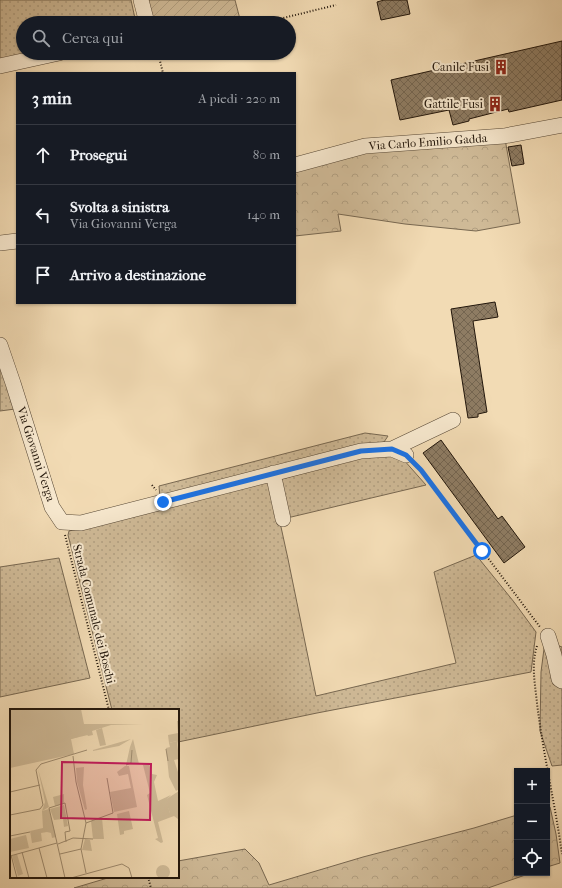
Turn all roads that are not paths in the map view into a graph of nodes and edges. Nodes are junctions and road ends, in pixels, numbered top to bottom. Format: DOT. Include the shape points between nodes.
graph roads {
  1 [pos="141,0"];
  2 [pos="145,16"];
  3 [pos="27,60"];
  4 [pos="0,66"];
  5 [pos="562,125"];
  6 [pos="296,165"];
  7 [pos="16,241"];
  8 [pos="0,243"];
  9 [pos="0,345"];
  10 [pos="453,420"];
  11 [pos="273,474"];
  12 [pos="283,519"];
  13 [pos="543,637"];
  14 [pos="562,681"];
  1 -- 2 [label="street"];
  3 -- 4 [label="street"];
  5 -- 6 [label="street, Via Carlo Emilio Gadda" via="504,136 365,146"];
  7 -- 8 [label="street"];
  9 -- 11 [label="street, Via Giovanni Verga" via="52,507 62,522 81,523"];
  10 -- 11 [label="street" via="399,452 361,451"];
  11 -- 12 [label="street"];
  13 -- 14 [label="street" via="554,655 559,679"];
}
